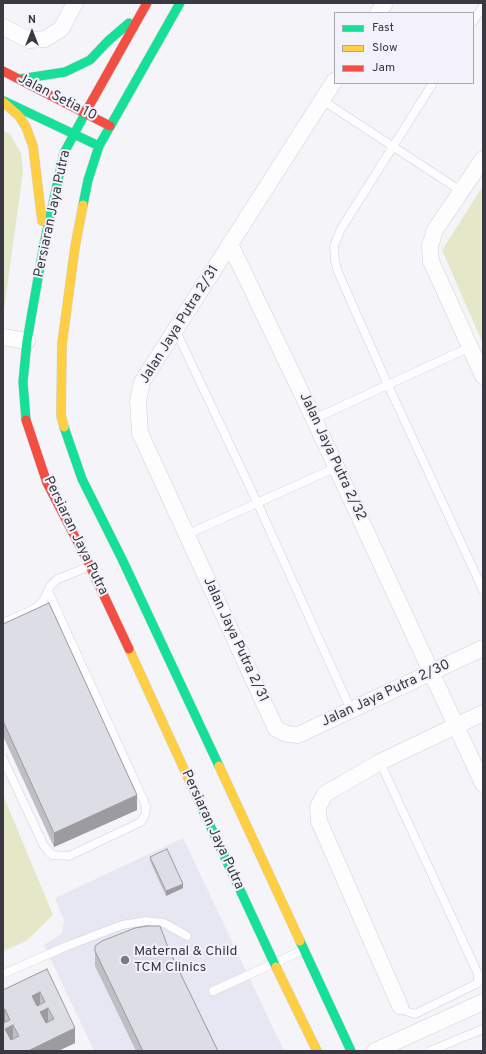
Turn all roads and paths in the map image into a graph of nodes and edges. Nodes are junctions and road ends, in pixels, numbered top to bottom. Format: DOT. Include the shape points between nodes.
graph roads {
  1 [pos="75,3"];
  2 [pos="147,3"];
  3 [pos="180,3"];
  4 [pos="384,3"];
  5 [pos="483,6"];
  6 [pos="379,12"];
  7 [pos="141,13"];
  8 [pos="474,20"];
  9 [pos="3,27"];
  10 [pos="3,71"];
  11 [pos="20,79"];
  12 [pos="334,82"];
  13 [pos="432,84"];
  14 [pos="322,100"];
  15 [pos="3,101"];
  16 [pos="85,112"];
  17 [pos="110,126"];
  18 [pos="73,134"];
  19 [pos="99,146"];
  20 [pos="392,147"];
  21 [pos="483,159"];
  22 [pos="461,191"];
  23 [pos="44,244"];
  24 [pos="230,244"];
  25 [pos="176,330"];
  26 [pos="3,338"];
  27 [pos="27,341"];
  28 [pos="470,347"];
  29 [pos="483,376"];
  30 [pos="388,385"];
  31 [pos="314,419"];
  32 [pos="337,467"];
  33 [pos="257,502"];
  34 [pos="186,535"];
  35 [pos="90,566"];
  36 [pos="483,590"];
  37 [pos="48,591"];
  38 [pos="3,623"];
  39 [pos="483,648"];
  40 [pos="432,672"];
  41 [pos="351,710"];
  42 [pos="483,713"];
  43 [pos="456,726"];
  44 [pos="287,734"];
  45 [pos="3,759"];
  46 [pos="380,762"];
  47 [pos="483,784"];
  48 [pos="186,936"];
  49 [pos="304,949"];
  50 [pos="274,963"];
  51 [pos="3,974"];
  52 [pos="213,991"];
  53 [pos="483,1002"];
  54 [pos="400,1006"];
  55 [pos="483,1029"];
  56 [pos="317,1051"];
  57 [pos="351,1051"];
  58 [pos="375,1051"];
  59 [pos="430,1051"];
  1 -- 9 [label="street" via="60,29 45,39 29,40"];
  2 -- 7 [label="main road, Persiaran Jaya Putra"];
  3 -- 17 [label="main road, Persiaran Jaya Putra"];
  4 -- 6 [label="street"];
  5 -- 8 [label="lane"];
  7 -- 11 [label="main road" via="90,60 66,72"];
  7 -- 16 [label="main road, Persiaran Jaya Putra"];
  10 -- 11 [label="main road, Jalan Setia 10"];
  11 -- 16 [label="main road, Jalan Setia 10"];
  12 -- 14 [label="street, Jalan Jaya Putra 2/31"];
  13 -- 20 [label="lane"];
  14 -- 20 [label="lane"];
  14 -- 24 [label="street, Jalan Jaya Putra 2/31"];
  15 -- 18 [label="main road, Jalan Setia 10"];
  15 -- 23 [label="main road" via="19,116 33,146"];
  16 -- 17 [label="main road, Jalan Setia 10"];
  16 -- 18 [label="main road, Persiaran Jaya Putra"];
  17 -- 19 [label="main road, Persiaran Jaya Putra"];
  18 -- 19 [label="main road, Jalan Setia 10"];
  18 -- 23 [label="main road, Persiaran Jaya Putra" via="64,153"];
  19 -- 49 [label="main road, Persiaran Jaya Putra" via="88,180 75,247 62,344 62,416 68,440 82,480"];
  20 -- 22 [label="lane"];
  20 -- 30 [label="lane" via="341,229 334,246 338,272"];
  21 -- 22 [label="street"];
  22 -- 28 [label="street" via="435,230 430,246 431,261"];
  23 -- 27 [label="main road, Persiaran Jaya Putra"];
  24 -- 25 [label="street, Jalan Jaya Putra 2/31"];
  24 -- 31 [label="street, Jalan Jaya Putra 2/32"];
  25 -- 33 [label="lane"];
  25 -- 34 [label="street, Jalan Jaya Putra 2/31" via="142,382 138,401 140,433"];
  26 -- 27 [label="street"];
  27 -- 35 [label="main road, Persiaran Jaya Putra" via="23,382 25,417 47,483"];
  28 -- 29 [label="street"];
  28 -- 30 [label="lane"];
  30 -- 31 [label="lane"];
  30 -- 36 [label="lane"];
  31 -- 32 [label="street, Jalan Jaya Putra 2/32"];
  32 -- 33 [label="lane"];
  32 -- 40 [label="street, Jalan Jaya Putra 2/32"];
  33 -- 34 [label="lane"];
  33 -- 41 [label="lane"];
  34 -- 44 [label="street, Jalan Jaya Putra 2/31" via="276,729"];
  35 -- 37 [label="lane" via="58,579"];
  35 -- 50 [label="main road, Persiaran Jaya Putra"];
  37 -- 38 [label="lane" via="43,601 34,609"];
  37 -- 45 [label="lane" via="143,798 145,815 141,822 68,856 52,855 44,846"];
  39 -- 40 [label="street, Jalan Jaya Putra 2/30"];
  40 -- 41 [label="street, Jalan Jaya Putra 2/30"];
  40 -- 43 [label="street, Jalan Jaya Putra 2/32"];
  41 -- 44 [label="street, Jalan Jaya Putra 2/30" via="298,734"];
  42 -- 43 [label="street"];
  43 -- 46 [label="street"];
  43 -- 47 [label="street, Jalan Jaya Putra 2/32"];
  46 -- 54 [label="street" via="325,794 318,807 319,821"];
  46 -- 54 [label="lane" via="478,974 478,983 415,1014 405,1011"];
  48 -- 51 [label="lane" via="164,923 146,921 122,925"];
  49 -- 50 [label="lane"];
  49 -- 57 [label="main road, Persiaran Jaya Putra"];
  50 -- 52 [label="lane"];
  50 -- 56 [label="main road, Persiaran Jaya Putra"];
  53 -- 58 [label="street"];
  55 -- 59 [label="lane"];
}
